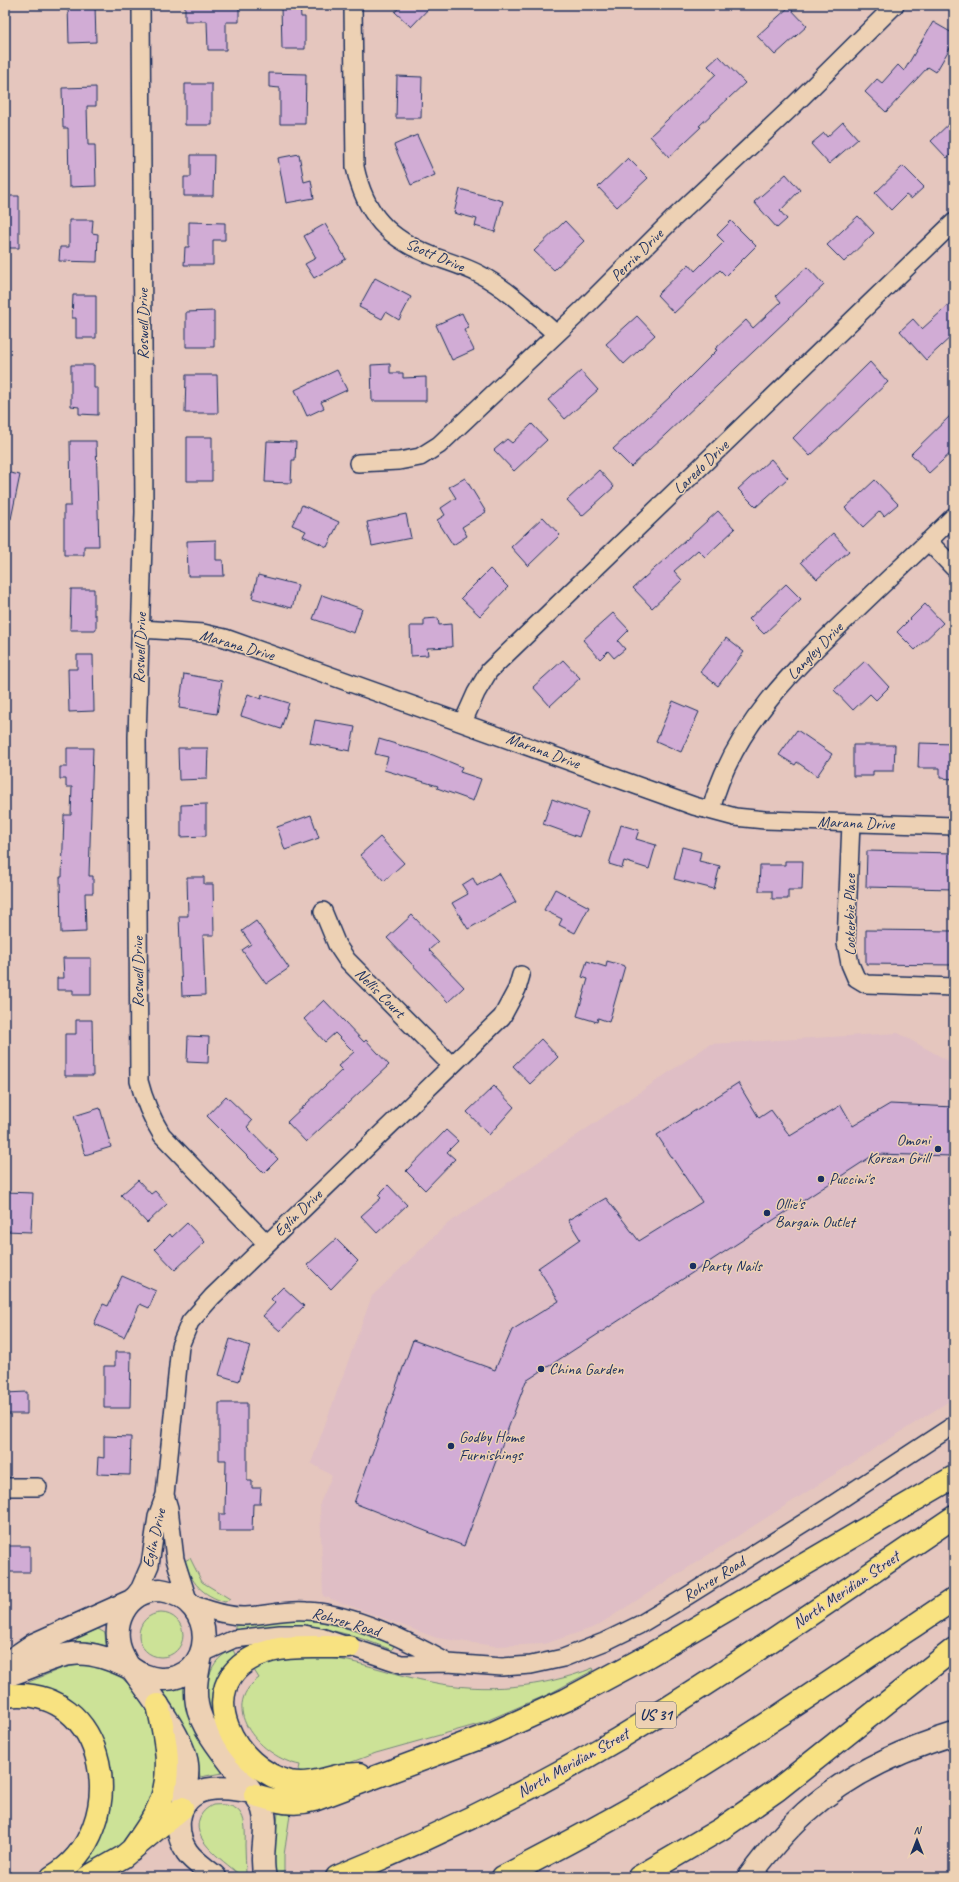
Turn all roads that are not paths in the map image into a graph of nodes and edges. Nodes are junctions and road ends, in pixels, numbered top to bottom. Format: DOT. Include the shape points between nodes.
graph roads {
  1 [pos="141,5"];
  2 [pos="353,5"];
  3 [pos="895,5"];
  4 [pos="954,222"];
  5 [pos="556,334"];
  6 [pos="358,463"];
  7 [pos="954,516"];
  8 [pos="928,541"];
  9 [pos="954,568"];
  10 [pos="141,629"];
  11 [pos="463,722"];
  12 [pos="711,810"];
  13 [pos="851,823"];
  14 [pos="954,826"];
  15 [pos="323,911"];
  16 [pos="521,975"];
  17 [pos="954,987"];
  18 [pos="451,1065"];
  19 [pos="267,1244"];
  20 [pos="954,1424"];
  21 [pos="954,1477"];
  22 [pos="5,1487"];
  23 [pos="38,1487"];
  24 [pos="165,1495"];
  25 [pos="954,1517"];
  26 [pos="954,1599"];
  27 [pos="130,1601"];
  28 [pos="190,1603"];
  29 [pos="349,1647"];
  30 [pos="954,1649"];
  31 [pos="201,1654"];
  32 [pos="448,1663"];
  33 [pos="5,1664"];
  34 [pos="131,1668"];
  35 [pos="5,1676"];
  36 [pos="5,1696"];
  37 [pos="158,1705"];
  38 [pos="949,1734"];
  39 [pos="394,1770"];
  40 [pos="254,1793"];
  41 [pos="182,1807"];
  42 [pos="131,1851"];
  43 [pos="52,1877"];
  44 [pos="88,1877"];
  45 [pos="215,1877"];
  46 [pos="265,1877"];
  47 [pos="337,1877"];
  48 [pos="503,1877"];
  49 [pos="639,1877"];
  50 [pos="749,1877"];
  1 -- 10 [label="street, Roswell Drive" via="144,512"];
  2 -- 5 [label="street, Scott Drive" via="354,167 368,206 381,224 395,237 413,248 479,274 522,302"];
  3 -- 5 [label="street, Perrin Drive"];
  4 -- 11 [label="street, Laredo Drive" via="489,671"];
  5 -- 6 [label="street, Perrin Drive" via="439,445 420,457"];
  7 -- 8 [label="street, Langley Drive"];
  8 -- 9 [label="street"];
  8 -- 12 [label="street, Langley Drive" via="818,646 752,721 738,742 717,787"];
  10 -- 11 [label="street, Marana Drive" via="203,633 225,638"];
  10 -- 19 [label="street, Roswell Drive" via="137,737 139,1081 144,1101 162,1135"];
  11 -- 12 [label="street, Marana Drive"];
  12 -- 13 [label="street, Marana Drive" via="765,820"];
  13 -- 14 [label="street, Marana Drive"];
  13 -- 17 [label="street, Lockerbie Place" via="846,944 856,978 866,984"];
  15 -- 18 [label="street, Nellis Court" via="347,960"];
  16 -- 18 [label="street, Eglin Drive" via="517,989 502,1017"];
  18 -- 19 [label="street, Eglin Drive"];
  19 -- 24 [label="street, Eglin Drive" via="212,1297 184,1332 178,1354"];
  20 -- 32 [label="street, Rohrer Road" via="829,1507 684,1598 592,1648 531,1665 491,1667"];
  21 -- 39 [label="highway" via="594,1686 516,1724"];
  22 -- 23 [label="street"];
  24 -- 27 [label="street, Eglin Drive" via="157,1517 150,1565 140,1588"];
  24 -- 28 [label="street, Eglin Drive" via="169,1508 174,1559"];
  25 -- 47 [label="highway, North Meridian Street / US 31" via="728,1669 617,1739 530,1788 432,1837"];
  26 -- 48 [label="highway" via="651,1797"];
  27 -- 28 [label="street" via="140,1594 160,1590 175,1594"];
  27 -- 33 [label="street" via="33,1645"];
  27 -- 34 [label="street" via="118,1631 121,1651"];
  28 -- 31 [label="street" via="199,1616 204,1630"];
  28 -- 32 [label="street, Rohrer Road" via="232,1615 247,1616 294,1610 330,1614 413,1643"];
  29 -- 31 [label="street, Rohrer Road" via="316,1636 280,1634 234,1639"];
  29 -- 32 [label="street, Rohrer Road" via="401,1664"];
  29 -- 39 [label="highway" via="267,1651 238,1666 228,1680 223,1694 227,1725 258,1768 274,1777 309,1783 338,1776"];
  30 -- 49 [label="highway" via="777,1790 715,1832"];
  31 -- 34 [label="street" via="189,1670 170,1678 150,1677"];
  31 -- 40 [label="street" via="196,1686 198,1711 206,1728"];
  34 -- 35 [label="street" via="85,1652 56,1656"];
  34 -- 37 [label="street"];
  36 -- 43 [label="highway" via="34,1697 53,1703 84,1729 98,1757 102,1791 94,1825 80,1852 62,1871"];
  37 -- 41 [label="street" via="186,1756 188,1770"];
  37 -- 42 [label="highway" via="167,1756 166,1784 160,1804"];
  38 -- 50 [label="street" via="874,1766 829,1793 788,1829"];
  39 -- 40 [label="highway" via="309,1801 284,1803"];
  40 -- 41 [label="street" via="227,1787 214,1788 195,1794"];
  40 -- 46 [label="street" via="262,1805 265,1816"];
  41 -- 42 [label="highway"];
  41 -- 45 [label="street" via="179,1827 183,1846 191,1857"];
  42 -- 44 [label="highway"];
}
